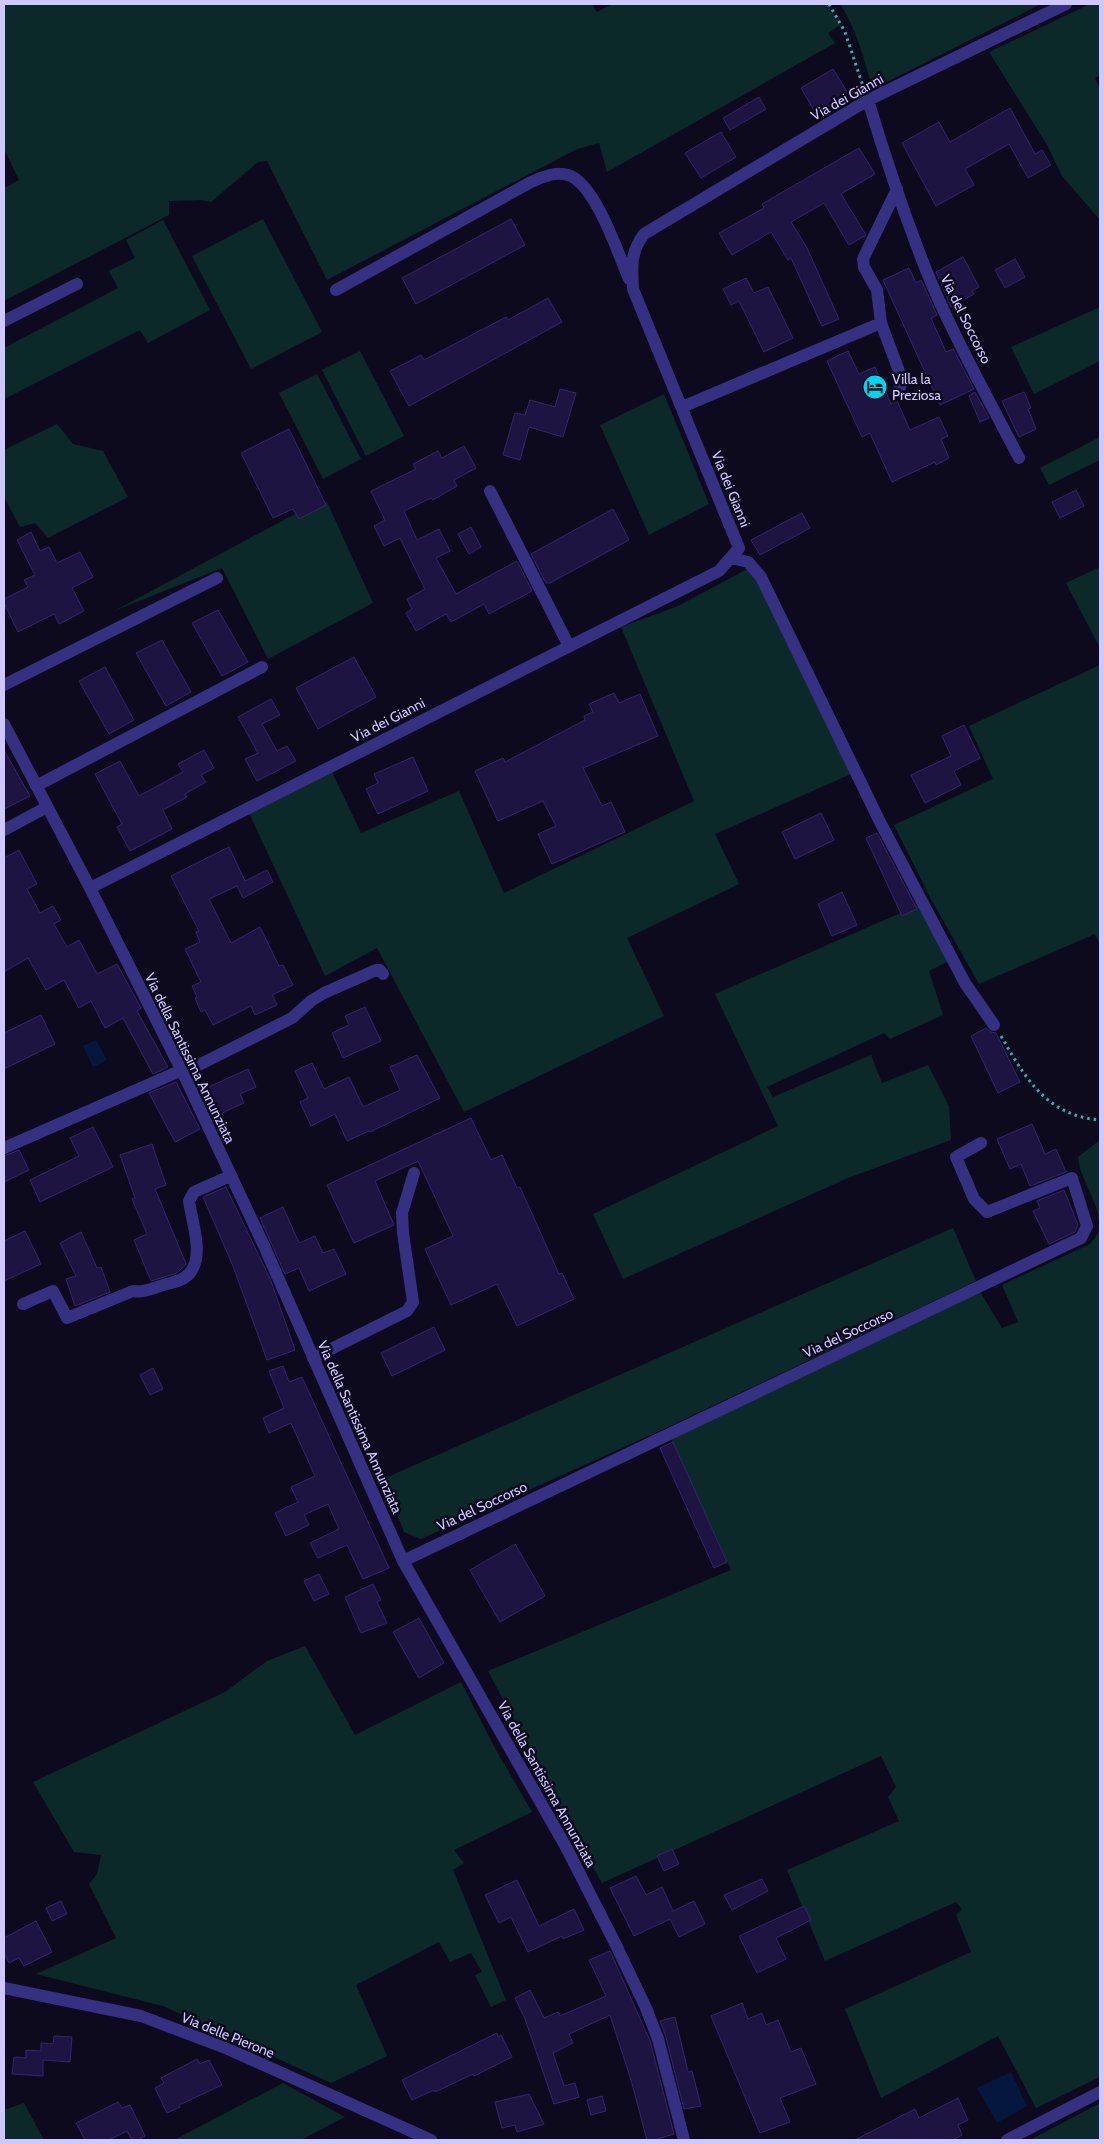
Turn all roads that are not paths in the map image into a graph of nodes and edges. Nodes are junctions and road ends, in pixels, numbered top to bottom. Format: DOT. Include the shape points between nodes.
graph roads {
  1 [pos="1066,4"];
  2 [pos="868,100"];
  3 [pos="897,189"];
  4 [pos="76,284"];
  5 [pos="634,289"];
  6 [pos="336,290"];
  7 [pos="4,321"];
  8 [pos="881,323"];
  9 [pos="899,391"];
  10 [pos="682,407"];
  11 [pos="1019,458"];
  12 [pos="490,491"];
  13 [pos="730,558"];
  14 [pos="217,578"];
  15 [pos="569,646"];
  16 [pos="262,668"];
  17 [pos="4,685"];
  18 [pos="4,724"];
  19 [pos="36,786"];
  20 [pos="47,807"];
  21 [pos="4,830"];
  22 [pos="90,888"];
  23 [pos="383,974"];
  24 [pos="994,1024"];
  25 [pos="182,1071"];
  26 [pos="981,1143"];
  27 [pos="4,1148"];
  28 [pos="414,1173"];
  29 [pos="230,1176"];
  30 [pos="23,1304"];
  31 [pos="313,1358"];
  32 [pos="403,1561"];
  33 [pos="4,1988"];
  34 [pos="1100,2092"];
  35 [pos="432,2140"];
  36 [pos="684,2140"];
  37 [pos="1007,2140"];
  1 -- 2 [label="street, Via dei Gianni"];
  2 -- 3 [label="street, Via del Soccorso" via="888,170"];
  2 -- 5 [label="street, Via dei Gianni" via="644,234 635,246 632,263"];
  3 -- 8 [label="street" via="863,259 877,290"];
  3 -- 11 [label="street, Via del Soccorso" via="938,297"];
  4 -- 7 [label="street"];
  5 -- 6 [label="street" via="602,215 584,185 568,175 552,174 531,182"];
  5 -- 10 [label="street, Via dei Gianni"];
  8 -- 9 [label="street" via="902,379"];
  8 -- 10 [label="street"];
  10 -- 13 [label="street, Via dei Gianni" via="739,548"];
  12 -- 15 [label="street"];
  13 -- 15 [label="street, Via dei Gianni" via="719,571"];
  13 -- 24 [label="street" via="748,562 761,578 880,822 965,983"];
  14 -- 17 [label="street"];
  15 -- 22 [label="street, Via dei Gianni"];
  16 -- 19 [label="street"];
  18 -- 19 [label="street, Via della Santissima Annunziata"];
  19 -- 20 [label="street, Via della Santissima Annunziata"];
  20 -- 21 [label="street"];
  20 -- 22 [label="street, Via della Santissima Annunziata"];
  22 -- 25 [label="street, Via della Santissima Annunziata"];
  23 -- 25 [label="street" via="376,970 324,993 292,1018"];
  25 -- 27 [label="street"];
  25 -- 29 [label="street, Via della Santissima Annunziata"];
  26 -- 32 [label="street, Via del Soccorso" via="956,1157 974,1199 987,1212 1072,1178 1087,1226 1081,1238"];
  28 -- 31 [label="street" via="402,1213 413,1302 407,1311"];
  29 -- 30 [label="street" via="190,1196 188,1202 197,1246 196,1260 189,1275 181,1280 140,1292 133,1291 67,1318 53,1291"];
  29 -- 31 [label="street, Via della Santissima Annunziata"];
  31 -- 32 [label="street, Via della Santissima Annunziata"];
  32 -- 36 [label="street, Via della Santissima Annunziata" via="569,1853 615,1942 658,2040"];
  33 -- 35 [label="street, Via delle Pierone" via="141,2016 228,2048"];
  34 -- 37 [label="street"];
}
